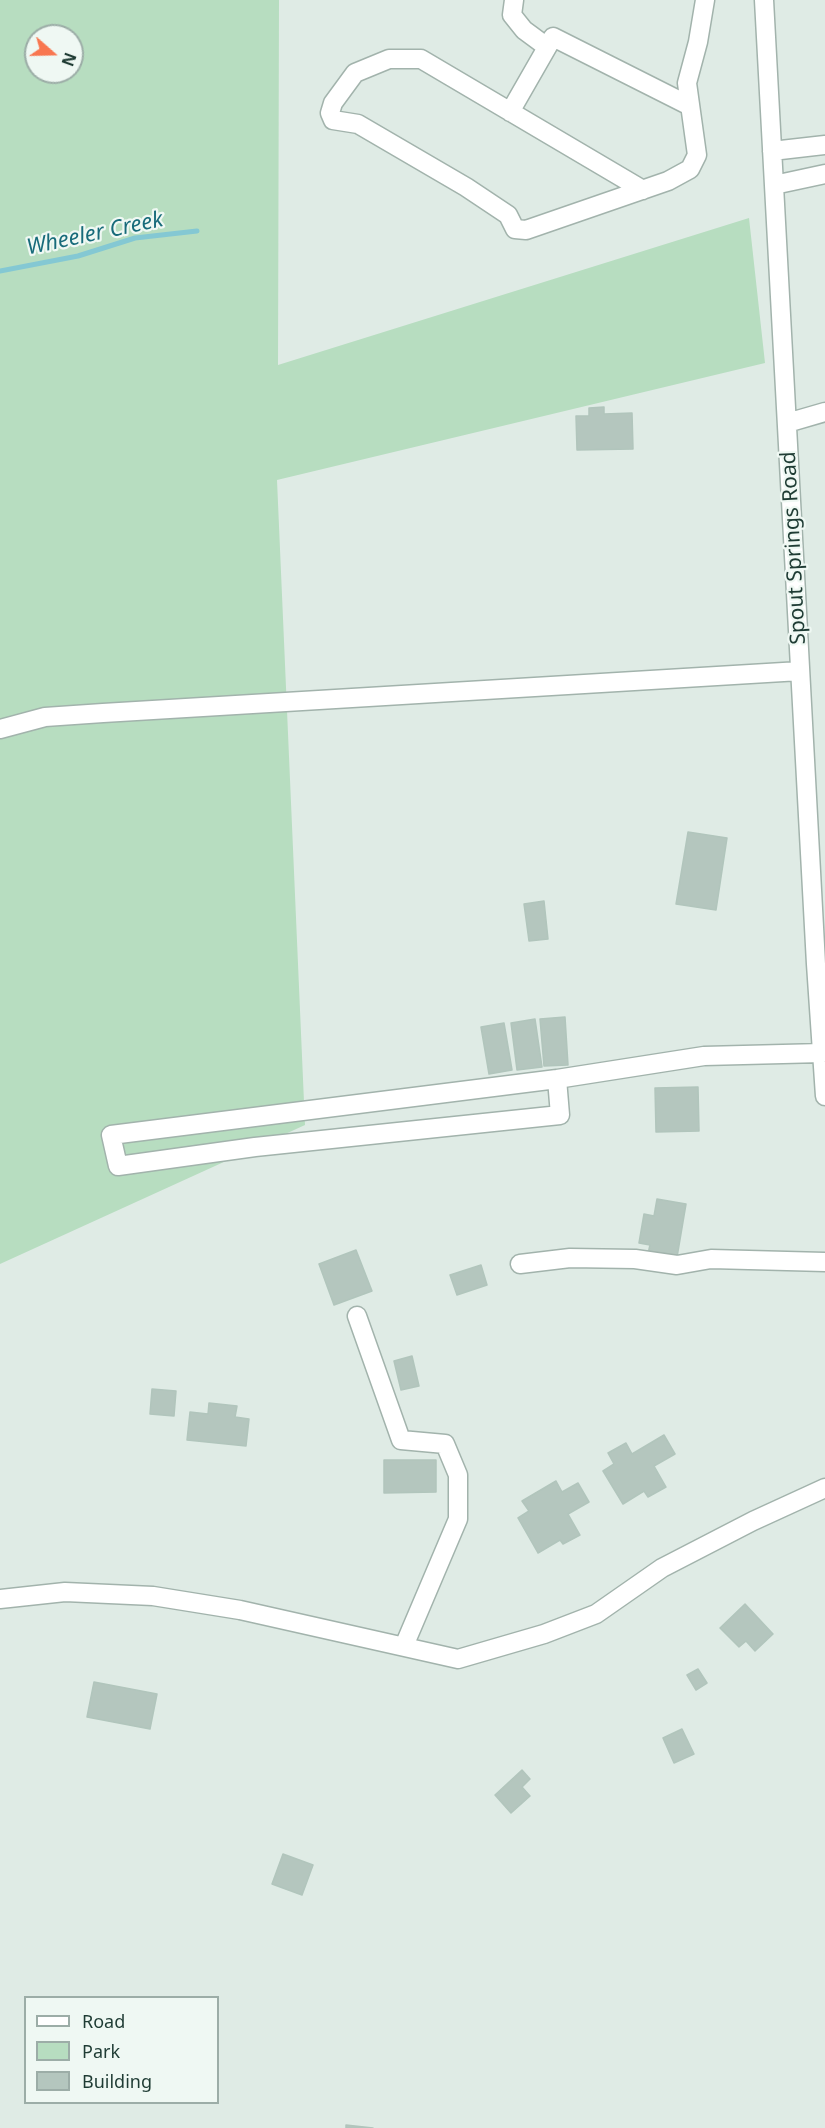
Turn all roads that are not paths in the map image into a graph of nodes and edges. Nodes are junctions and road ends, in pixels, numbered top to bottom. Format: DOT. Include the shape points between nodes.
graph roads {
  1 [pos="514,0"];
  2 [pos="705,0"];
  3 [pos="764,0"];
  4 [pos="547,47"];
  5 [pos="690,106"];
  6 [pos="510,112"];
  7 [pos="825,145"];
  8 [pos="772,151"];
  9 [pos="825,174"];
  10 [pos="774,185"];
  11 [pos="643,190"];
  12 [pos="825,412"];
  13 [pos="787,423"];
  14 [pos="800,671"];
  15 [pos="0,729"];
  16 [pos="822,1053"];
  17 [pos="557,1079"];
  18 [pos="825,1095"];
  19 [pos="825,1262"];
  20 [pos="520,1264"];
  21 [pos="357,1316"];
  22 [pos="825,1488"];
  23 [pos="0,1599"];
  24 [pos="404,1646"];
  1 -- 4 [label="street" via="512,15"];
  2 -- 5 [label="street" via="687,83"];
  3 -- 8 [label="street, Spout Springs Road"];
  4 -- 5 [label="street" via="553,38"];
  4 -- 6 [label="street"];
  5 -- 11 [label="street" via="697,154 690,170"];
  6 -- 11 [label="street"];
  6 -- 11 [label="street" via="421,59 389,59 355,73 330,113 333,120 358,124 466,188 508,215 515,229 526,230"];
  7 -- 8 [label="street"];
  8 -- 10 [label="street, Spout Springs Road"];
  9 -- 10 [label="street"];
  10 -- 13 [label="street, Spout Springs Road"];
  12 -- 13 [label="street"];
  13 -- 14 [label="street, Spout Springs Road"];
  14 -- 15 [label="street" via="45,717"];
  14 -- 16 [label="street, Spout Springs Road"];
  16 -- 17 [label="street" via="704,1056"];
  16 -- 18 [label="street, Spout Springs Road"];
  17 -- 17 [label="street" via="416,1097 111,1135 118,1166 255,1147 560,1115"];
  19 -- 20 [label="street" via="711,1258 677,1265 635,1259 570,1258"];
  21 -- 24 [label="street" via="401,1440 445,1444 458,1475 458,1519"];
  22 -- 24 [label="street" via="662,1568 596,1614 544,1634 458,1659"];
  23 -- 24 [label="street" via="64,1592 153,1596 240,1610"];
}
